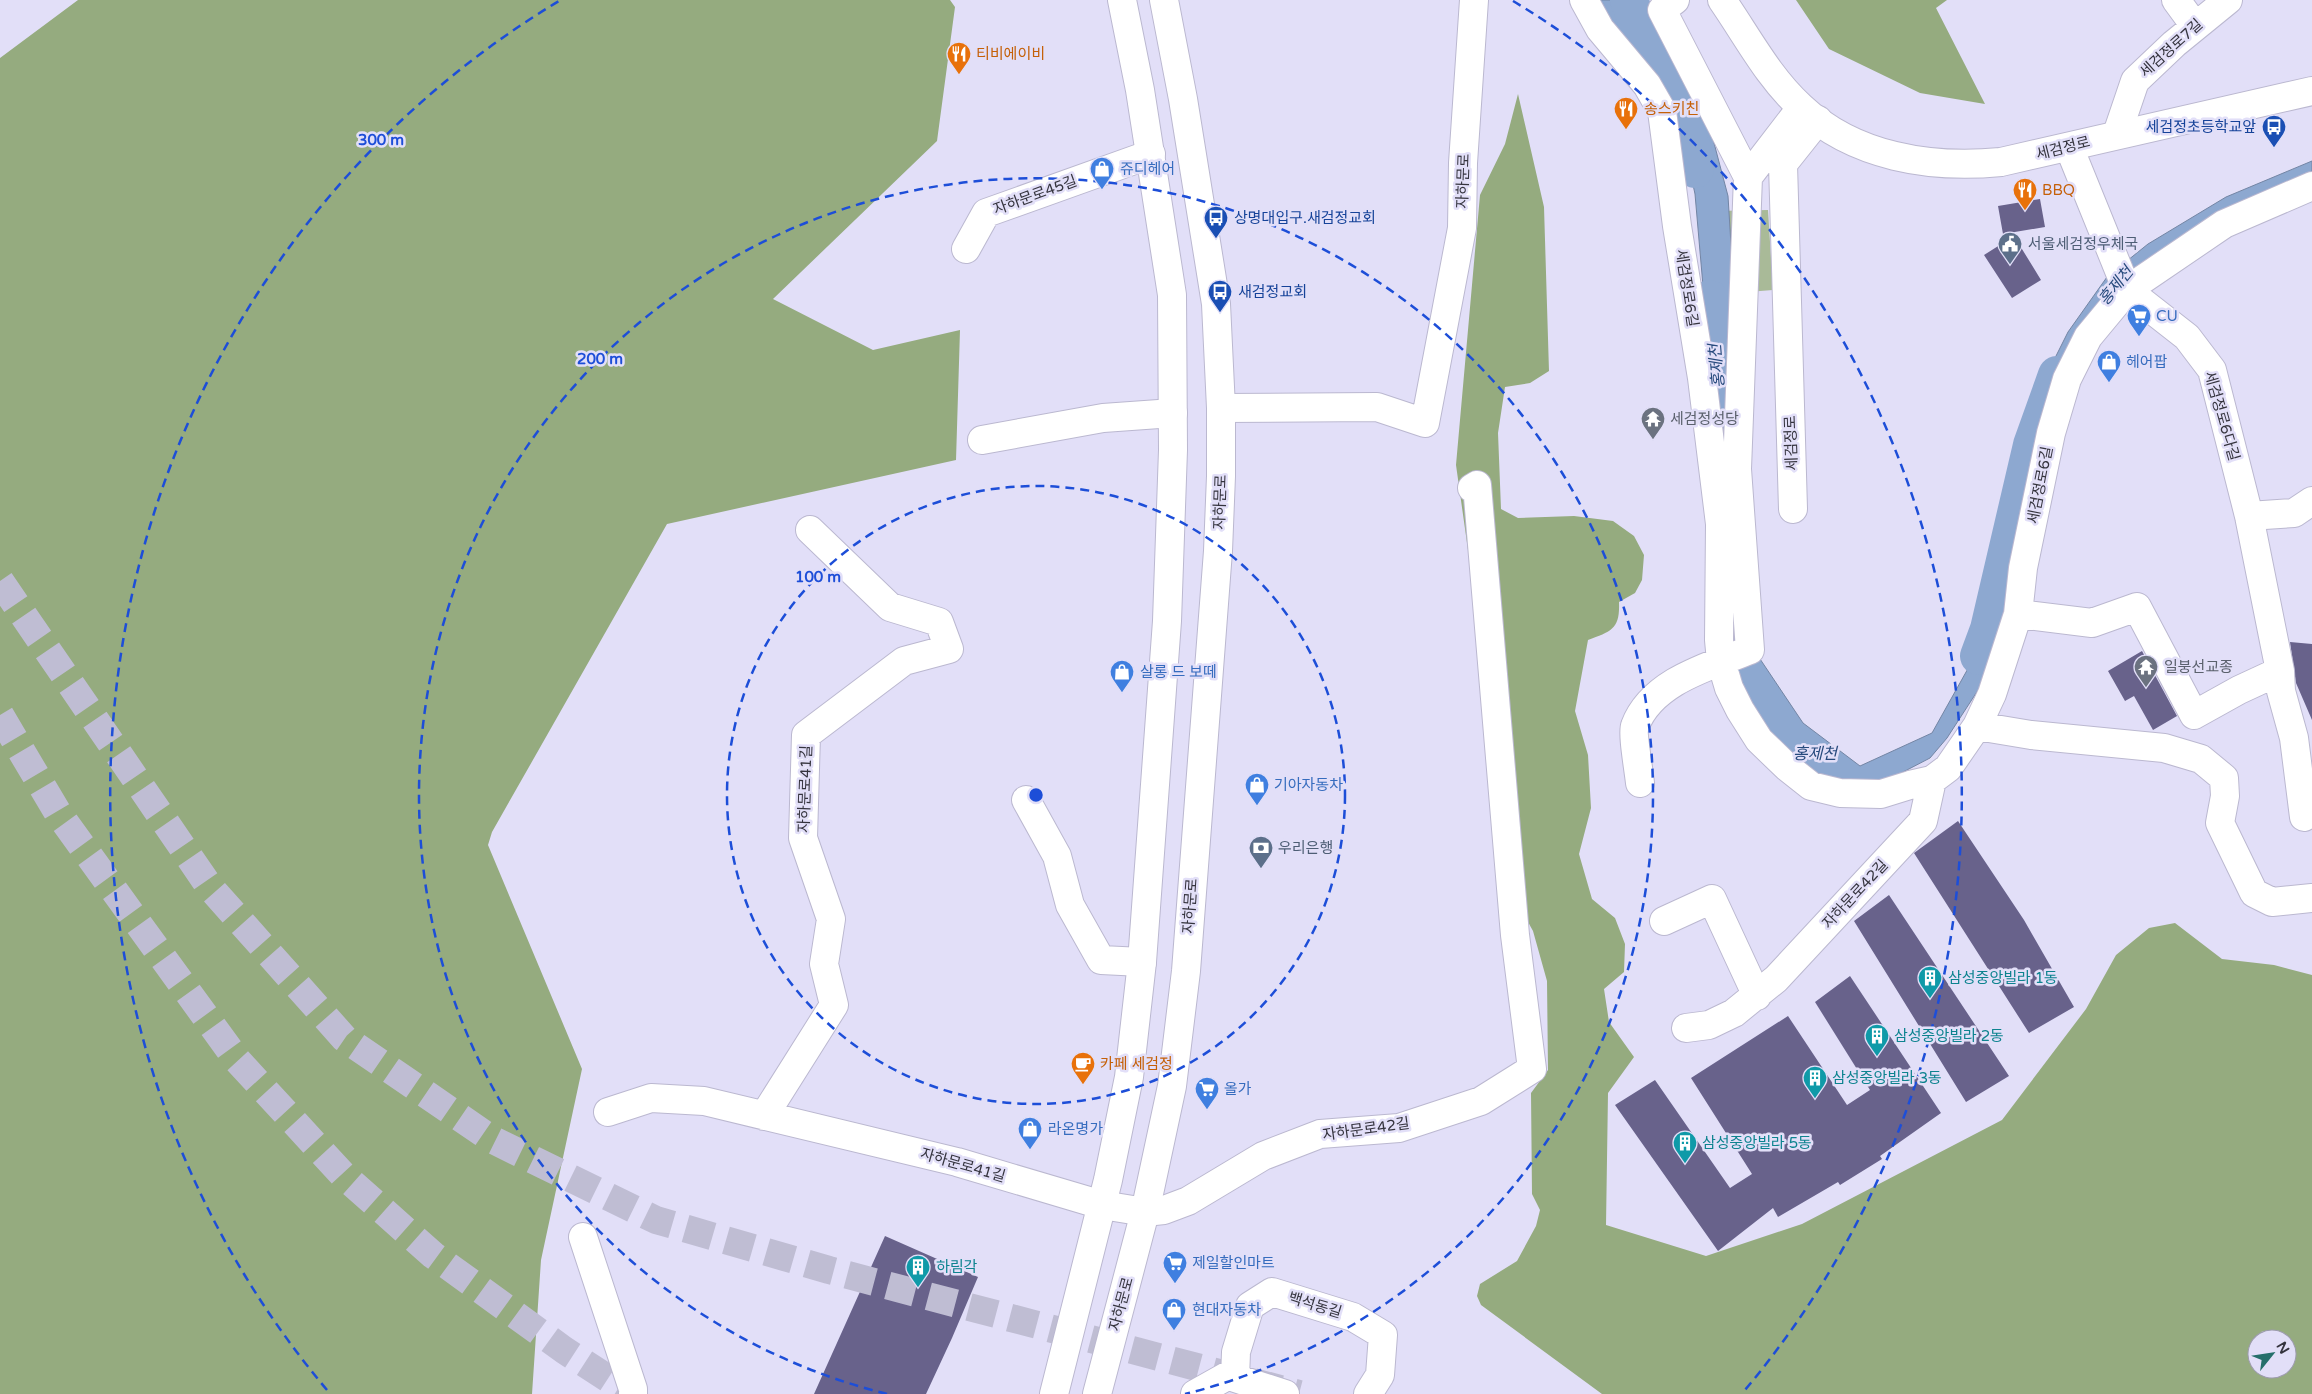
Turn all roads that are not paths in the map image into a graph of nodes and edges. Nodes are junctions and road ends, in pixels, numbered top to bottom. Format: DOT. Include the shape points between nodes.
graph roads {
  1 [pos="1122,0"];
  2 [pos="1164,0"];
  3 [pos="1474,0"];
  4 [pos="1584,0"];
  5 [pos="1675,0"];
  6 [pos="1722,0"];
  7 [pos="2176,0"];
  8 [pos="2228,0"];
  9 [pos="2195,26"];
  10 [pos="2312,91"];
  11 [pos="1810,114"];
  12 [pos="2117,134"];
  13 [pos="2069,146"];
  14 [pos="1151,154"];
  15 [pos="1748,177"];
  16 [pos="2312,186"];
  17 [pos="966,249"];
  18 [pos="2127,290"];
  19 [pos="1222,408"];
  20 [pos="1173,413"];
  21 [pos="982,440"];
  22 [pos="1472,488"];
  23 [pos="2312,502"];
  24 [pos="1793,509"];
  25 [pos="2249,516"];
  26 [pos="810,530"];
  27 [pos="2018,614"];
  28 [pos="1721,661"];
  29 [pos="2280,671"];
  30 [pos="1977,726"];
  31 [pos="1932,780"];
  32 [pos="1640,783"];
  33 [pos="1026,800"];
  34 [pos="2304,817"];
  35 [pos="2312,898"];
  36 [pos="1664,921"];
  37 [pos="1142,962"];
  38 [pos="1757,996"];
  39 [pos="1686,1028"];
  40 [pos="608,1112"];
  41 [pos="764,1116"];
  42 [pos="1102,1205"];
  43 [pos="1145,1212"];
  44 [pos="583,1237"];
  45 [pos="1236,1371"];
  46 [pos="633,1394"];
  47 [pos="1054,1394"];
  48 [pos="1097,1394"];
  49 [pos="1195,1394"];
  50 [pos="1285,1394"];
  51 [pos="1368,1394"];
  1 -- 14 [label="street"];
  2 -- 19 [label="street, 자하문로" via="1216,304"];
  3 -- 19 [label="street, 자하문로" via="1462,228 1426,423 1377,406"];
  4 -- 28 [label="street, 세검정로6길" via="1600,29 1647,85 1662,111 1720,524"];
  5 -- 15 [label="street" via="1662,10"];
  6 -- 11 [label="street, 세검정로" via="1770,71"];
  7 -- 9 [label="street"];
  8 -- 9 [label="street, 세검정로7길"];
  9 -- 12 [label="street, 세검정로7길" via="2135,81"];
  10 -- 12 [label="street, 세검정로"];
  11 -- 13 [label="street, 세검정로" via="1850,139 1887,154 1939,164 2001,162"];
  11 -- 15 [label="street"];
  11 -- 24 [label="street, 세검정로" via="1783,164"];
  12 -- 13 [label="street, 세검정로"];
  13 -- 18 [label="street"];
  14 -- 17 [label="street, 자하문로45길" via="986,213"];
  14 -- 20 [label="street" via="1172,295"];
  15 -- 28 [label="street" via="1737,469 1750,650"];
  16 -- 18 [label="street, 세검정로6길" via="2224,224"];
  18 -- 25 [label="street, 세검정로6다길" via="2187,337 2212,370"];
  18 -- 27 [label="street, 세검정로6길" via="2088,337 2067,379 2051,433 2023,568"];
  19 -- 43 [label="street, 자하문로" via="1218,551 1186,971 1172,1086"];
  20 -- 21 [label="street" via="1103,418"];
  20 -- 37 [label="street" via="1167,621"];
  22 -- 43 [label="street, 자하문로42길" via="1477,485 1515,935 1532,1069 1481,1101 1399,1128 1320,1134 1263,1156 1188,1201 1164,1210"];
  23 -- 25 [label="street" via="2294,514"];
  25 -- 29 [label="street, 세검정로6다길"];
  26 -- 41 [label="street, 자하문로41길" via="890,607 939,622 949,649 904,661 806,735 802,838 831,919 824,964 834,1005"];
  27 -- 29 [label="street" via="2092,623 2137,607 2194,715"];
  27 -- 30 [label="street, 세검정로6길" via="1992,694"];
  28 -- 31 [label="street, 세검정로6길" via="1732,695 1759,740 1811,786 1840,794 1881,794"];
  28 -- 32 [label="street" via="1679,680 1654,696 1634,727"];
  29 -- 34 [label="street, 세검정로6다길" via="2281,691 2294,738"];
  30 -- 31 [label="street, 세검정로6길" via="1948,768"];
  30 -- 35 [label="street" via="2031,735 2164,748 2201,759 2224,778 2225,796 2220,823 2254,893 2272,902"];
  31 -- 38 [label="street, 자하문로42길" via="1922,821 1776,980"];
  33 -- 37 [label="street" via="1057,856 1070,905 1101,960"];
  36 -- 38 [label="street" via="1712,899"];
  37 -- 42 [label="street" via="1129,1077"];
  38 -- 39 [label="street, 자하문로42길" via="1710,1025"];
  40 -- 41 [label="street, 자하문로41길" via="651,1098 704,1101"];
  41 -- 42 [label="street, 자하문로41길" via="957,1162"];
  42 -- 43 [label="street, 자하문로42길"];
  42 -- 47 [label="street"];
  43 -- 48 [label="street, 자하문로"];
  44 -- 46 [label="street"];
  45 -- 49 [label="street"];
  45 -- 50 [label="street" via="1236,1378"];
  45 -- 51 [label="street, 백석동길" via="1236,1352 1250,1306 1272,1292 1353,1316 1383,1334 1380,1375"];
}
